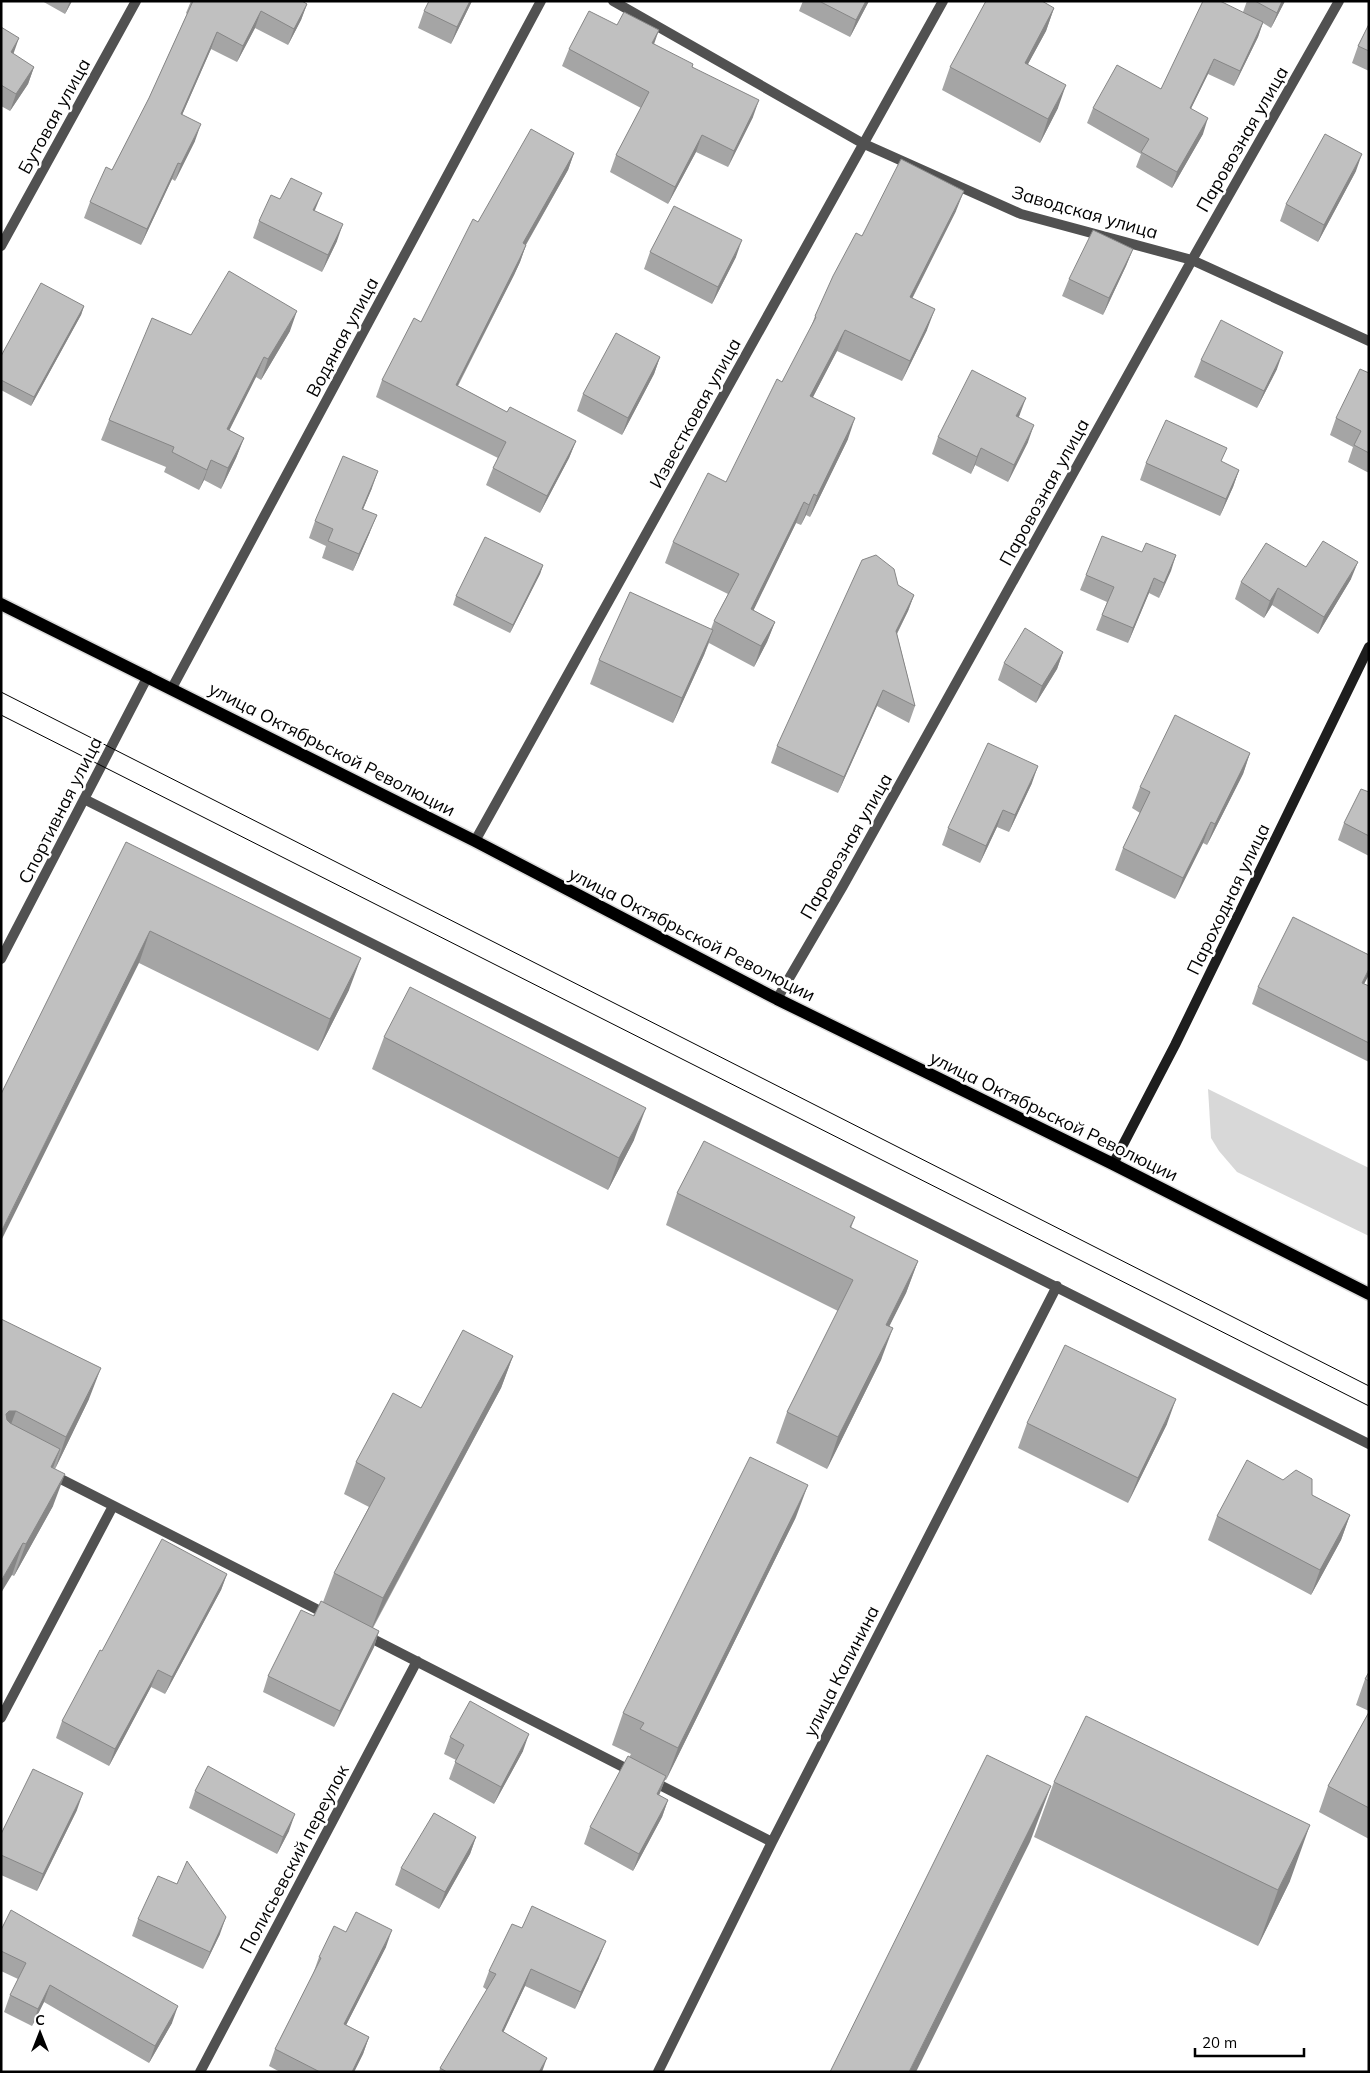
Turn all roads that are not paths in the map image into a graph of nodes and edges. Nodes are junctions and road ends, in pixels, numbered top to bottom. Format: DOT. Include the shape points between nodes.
graph roads {
  1 [pos="136,1"];
  2 [pos="541,1"];
  3 [pos="613,1"];
  4 [pos="943,1"];
  5 [pos="1339,1"];
  6 [pos="862,143"];
  7 [pos="1,246"];
  8 [pos="1192,260"];
  9 [pos="1369,341"];
  10 [pos="1,604"];
  11 [pos="1369,647"];
  12 [pos="148,676"];
  13 [pos="172,688"];
  14 [pos="84,800"];
  15 [pos="475,841"];
  16 [pos="1,960"];
  17 [pos="777,999"];
  18 [pos="1113,1164"];
  19 [pos="1057,1286"];
  20 [pos="1369,1294"];
  21 [pos="1369,1444"];
  22 [pos="44,1471"];
  23 [pos="112,1506"];
  24 [pos="338,1621"];
  25 [pos="356,1630"];
  26 [pos="417,1661"];
  27 [pos="1,1718"];
  28 [pos="772,1842"];
  29 [pos="200,2072"];
  30 [pos="658,2072"];
  1 -- 7 [label="street, Бутовая улица"];
  2 -- 13 [label="street, Водяная улица"];
  3 -- 6 [label="street, Заводская улица"];
  4 -- 6 [label="street, Известковая улица"];
  5 -- 8 [label="street, Паровозная улица"];
  6 -- 8 [label="street, Заводская улица" via="1021,214"];
  6 -- 15 [label="street, Известковая улица"];
  8 -- 9 [label="street, Заводская улица"];
  8 -- 17 [label="street, Паровозная улица"];
  10 -- 12 [label="main road, улица Октябрьской Революции"];
  11 -- 18 [label="main road, Пароходная улица" via="1175,1045"];
  12 -- 13 [label="main road, улица Октябрьской Революции"];
  12 -- 14 [label="street, Спортивная улица"];
  13 -- 15 [label="main road, улица Октябрьской Революции"];
  14 -- 16 [label="street, Спортивная улица"];
  14 -- 19 [label="street"];
  15 -- 17 [label="main road, улица Октябрьской Революции"];
  17 -- 18 [label="main road, улица Октябрьской Революции"];
  18 -- 20 [label="main road, улица Октябрьской Революции"];
  19 -- 21 [label="street"];
  19 -- 28 [label="street, улица Калинина"];
  22 -- 23 [label="street"];
  23 -- 24 [label="street"];
  23 -- 27 [label="street"];
  25 -- 26 [label="street"];
  26 -- 28 [label="street"];
  26 -- 29 [label="street, Полисьевский переулок"];
  28 -- 30 [label="street, улица Калинина"];
}
